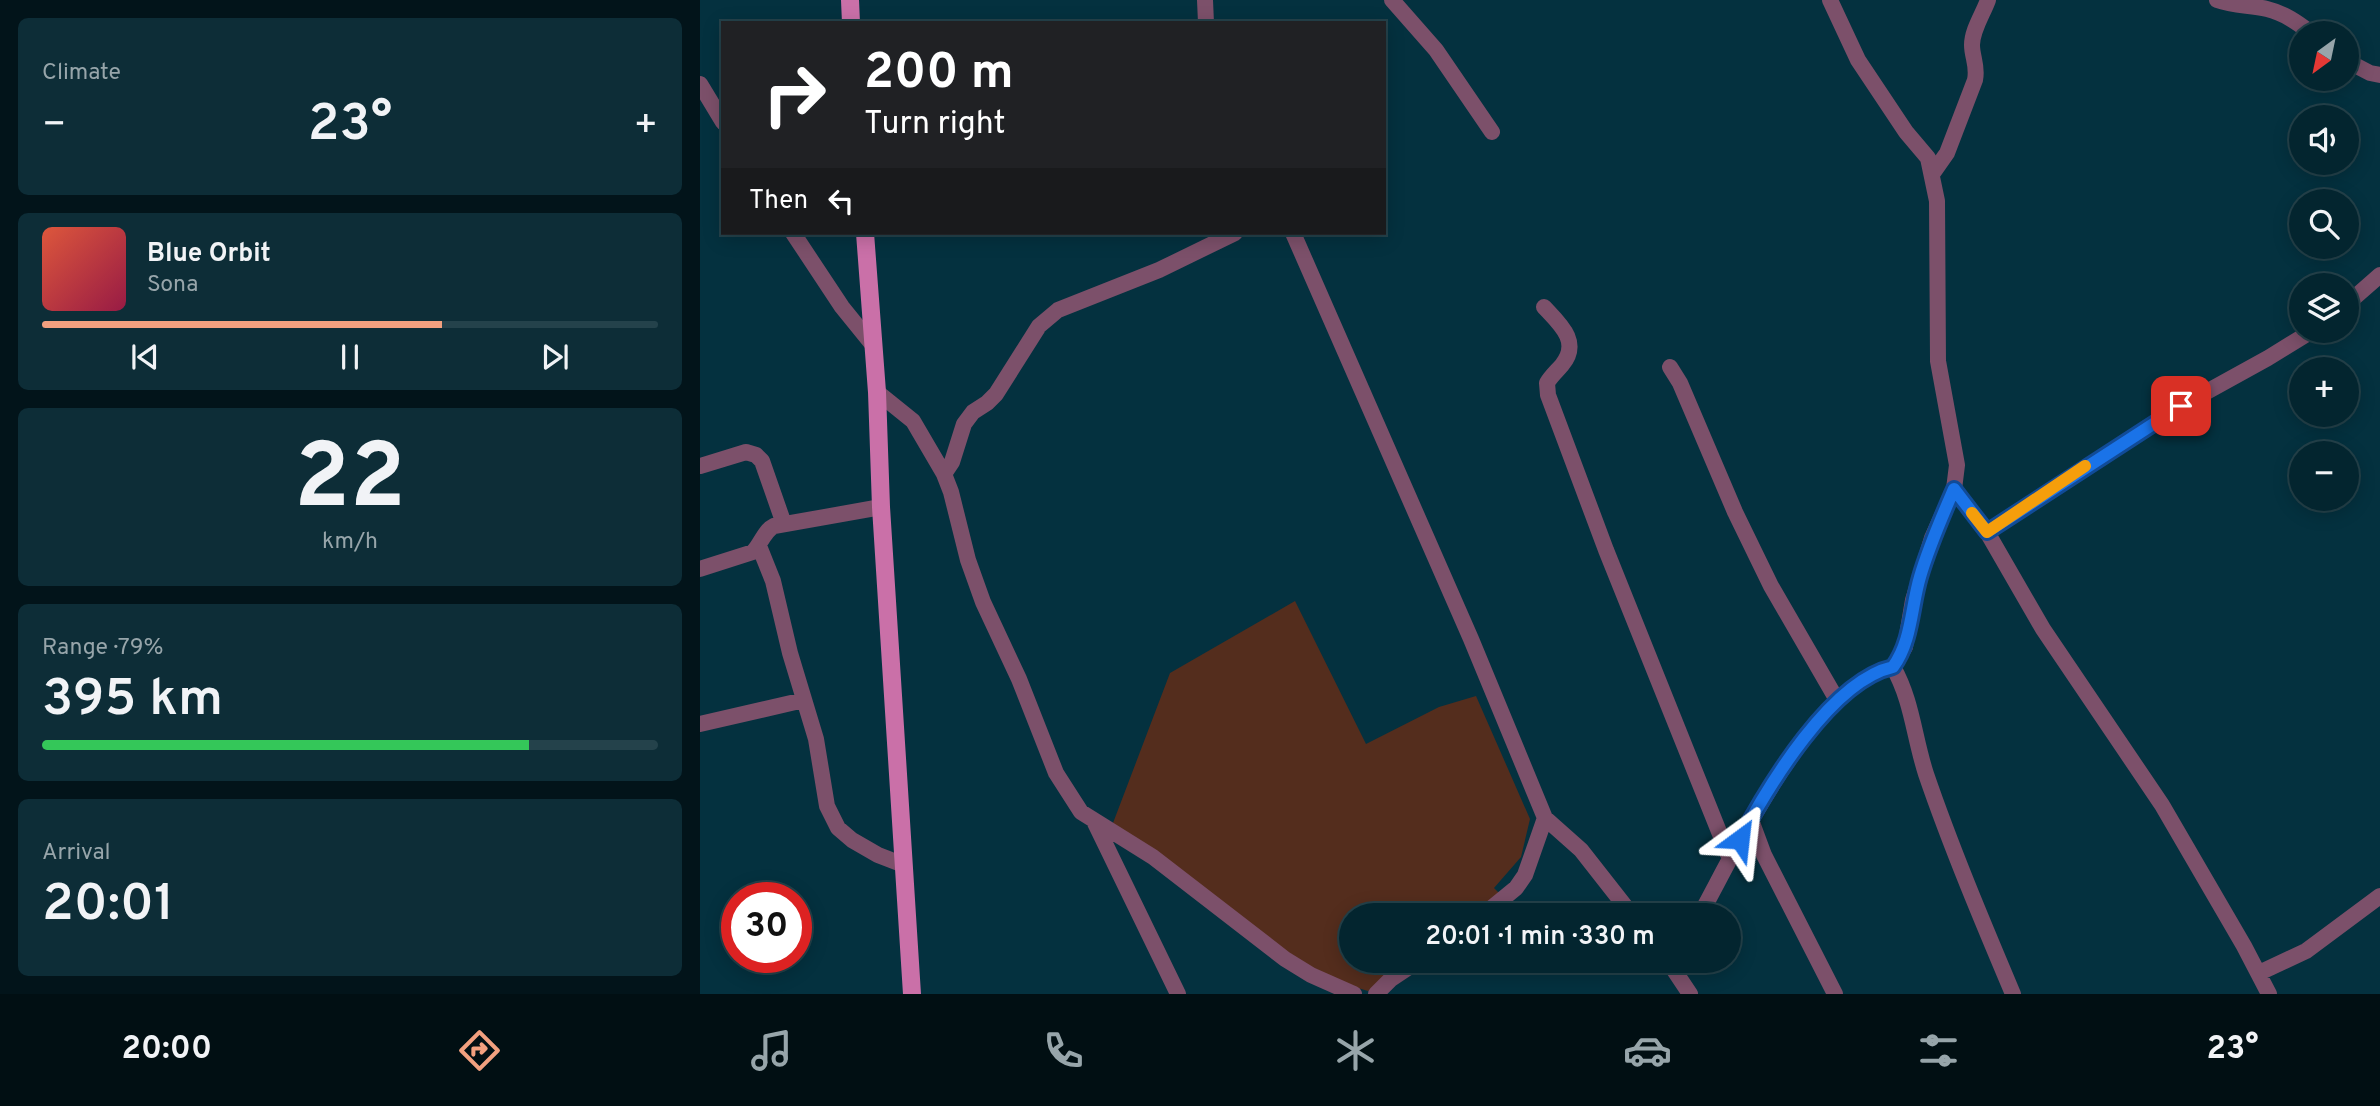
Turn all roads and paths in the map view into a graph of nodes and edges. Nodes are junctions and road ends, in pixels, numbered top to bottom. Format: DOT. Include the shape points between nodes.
graph roads {
  1 [pos="850,0"];
  2 [pos="1205,0"];
  3 [pos="1392,0"];
  4 [pos="1830,0"];
  5 [pos="1988,0"];
  6 [pos="2217,0"];
  7 [pos="851,21"];
  8 [pos="1206,21"];
  9 [pos="2294,21"];
  10 [pos="2359,67"];
  11 [pos="2380,75"];
  12 [pos="700,84"];
  13 [pos="721,119"];
  14 [pos="1492,132"];
  15 [pos="1933,173"];
  16 [pos="794,235"];
  17 [pos="865,235"];
  18 [pos="1231,235"];
  19 [pos="1294,235"];
  20 [pos="2380,275"];
  21 [pos="2359,293"];
  22 [pos="1544,307"];
  23 [pos="2292,343"];
  24 [pos="872,344"];
  25 [pos="1670,367"];
  26 [pos="877,392"];
  27 [pos="700,466"];
  28 [pos="944,474"];
  29 [pos="1954,489"];
  30 [pos="881,507"];
  31 [pos="784,524"];
  32 [pos="1987,532"];
  33 [pos="759,546"];
  34 [pos="700,569"];
  35 [pos="1893,667"];
  36 [pos="804,700"];
  37 [pos="1837,700"];
  38 [pos="700,724"];
  39 [pos="1545,818"];
  40 [pos="1751,820"];
  41 [pos="1095,822"];
  42 [pos="1730,859"];
  43 [pos="904,865"];
  44 [pos="2380,896"];
  45 [pos="1498,903"];
  46 [pos="1623,903"];
  47 [pos="1706,903"];
  48 [pos="1400,973"];
  49 [pos="1676,973"];
  50 [pos="2259,973"];
  51 [pos="912,994"];
  52 [pos="1178,994"];
  53 [pos="1354,994"];
  54 [pos="1363,994"];
  55 [pos="1374,994"];
  56 [pos="1690,994"];
  57 [pos="1835,994"];
  58 [pos="2013,994"];
  59 [pos="2269,994"];
  1 -- 7 [label="main road"];
  2 -- 8 [label="street"];
  3 -- 14 [label="street" via="1436,50"];
  4 -- 15 [label="street" via="1858,60 1928,158"];
  5 -- 15 [label="street" via="1973,35 1977,71 1972,88 1947,153"];
  6 -- 9 [label="street" via="2269,9"];
  10 -- 11 [label="street"];
  12 -- 13 [label="street"];
  15 -- 29 [label="street" via="1938,361 1956,465"];
  16 -- 24 [label="street"];
  17 -- 24 [label="main road"];
  18 -- 28 [label="street" via="1048,317 996,394 964,424"];
  19 -- 39 [label="street"];
  20 -- 21 [label="street"];
  22 -- 42 [label="street" via="1567,332 1570,343 1570,352 1547,383 1548,395"];
  23 -- 32 [label="street" via="2181,406"];
  24 -- 26 [label="main road"];
  25 -- 37 [label="street" via="1771,586"];
  26 -- 28 [label="street" via="913,421"];
  26 -- 30 [label="main road"];
  27 -- 31 [label="street" via="746,452 757,455"];
  28 -- 41 [label="street" via="983,602 1056,773 1081,812"];
  29 -- 32 [label="street"];
  29 -- 35 [label="street" via="1932,538 1913,600 1905,647"];
  30 -- 31 [label="street"];
  30 -- 43 [label="main road"];
  31 -- 33 [label="street" via="769,528"];
  32 -- 50 [label="street" via="2043,629 2162,805"];
  33 -- 34 [label="street"];
  33 -- 36 [label="street" via="773,581"];
  35 -- 37 [label="street" via="1863,679"];
  35 -- 58 [label="street" via="1904,686 1938,806"];
  36 -- 38 [label="street"];
  36 -- 43 [label="street" via="827,806 838,828 864,848"];
  37 -- 40 [label="street" via="1788,762"];
  39 -- 45 [label="street" via="1525,875"];
  39 -- 46 [label="street" via="1581,850"];
  40 -- 42 [label="street"];
  40 -- 57 [label="street" via="1764,855"];
  41 -- 52 [label="street"];
  41 -- 53 [label="street" via="1153,857 1285,959"];
  42 -- 47 [label="street"];
  43 -- 51 [label="main road"];
  44 -- 50 [label="street" via="2306,951"];
  48 -- 55 [label="street"];
  49 -- 56 [label="street"];
  50 -- 59 [label="street"];
  54 -- 55 [label="street"];
}
